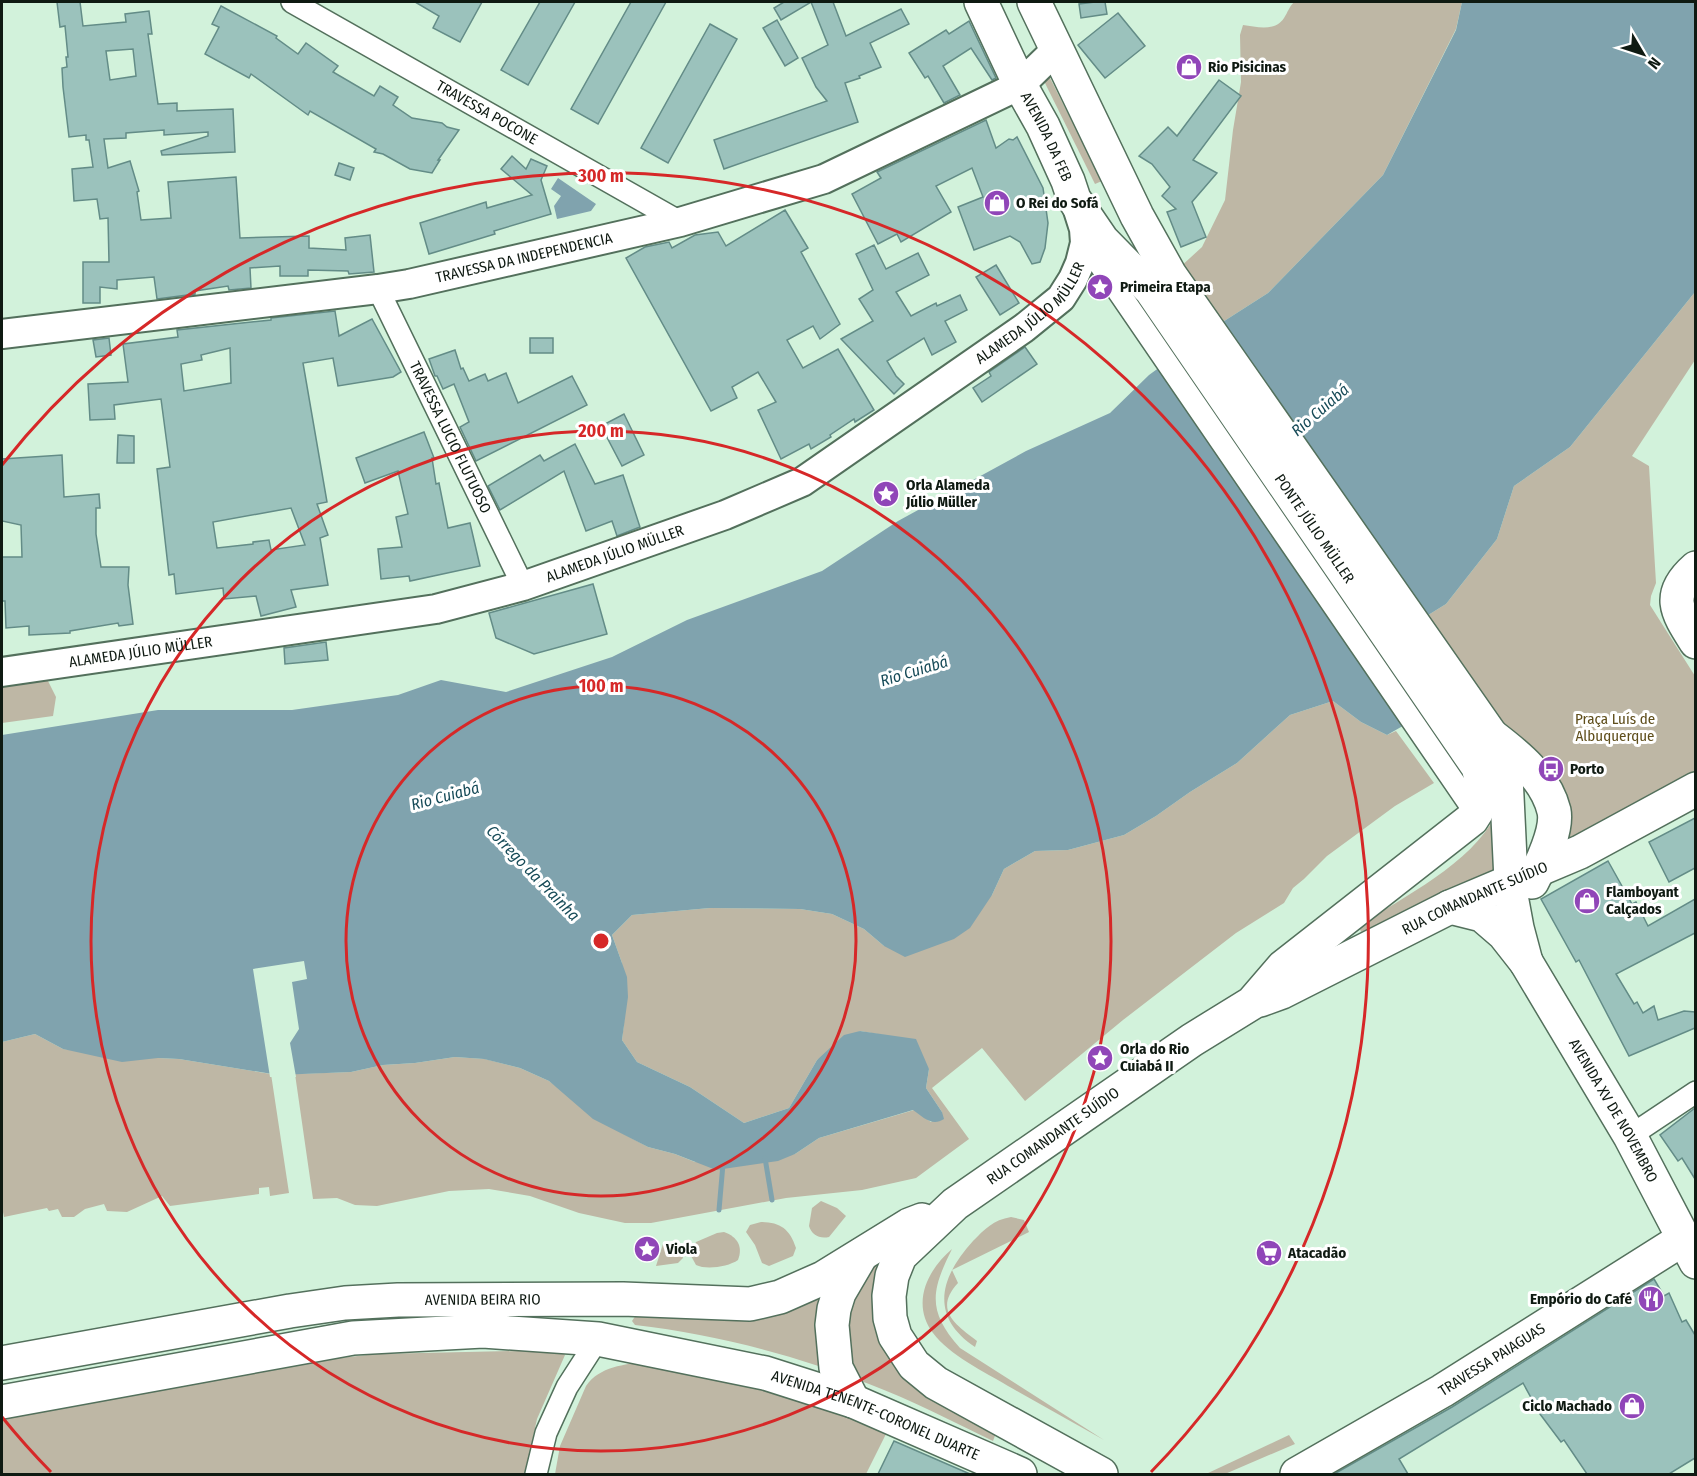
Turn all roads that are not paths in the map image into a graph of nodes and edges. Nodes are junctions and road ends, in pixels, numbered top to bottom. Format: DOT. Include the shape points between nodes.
graph roads {
  1 [pos="292,2"];
  2 [pos="981,2"];
  3 [pos="1034,2"];
  4 [pos="1056,50"];
  5 [pos="1020,85"];
  6 [pos="1074,199"];
  7 [pos="680,222"];
  8 [pos="1085,243"];
  9 [pos="378,289"];
  10 [pos="1147,292"];
  11 [pos="2,334"];
  12 [pos="1695,568"];
  13 [pos="523,586"];
  14 [pos="1688,630"];
  15 [pos="2,672"];
  16 [pos="1491,735"];
  17 [pos="1471,786"];
  18 [pos="1695,789"];
  19 [pos="1508,813"];
  20 [pos="1538,867"];
  21 [pos="1450,907"];
  22 [pos="1526,962"];
  23 [pos="1252,1002"];
  24 [pos="1695,1092"];
  25 [pos="1630,1136"];
  26 [pos="946,1211"];
  27 [pos="1689,1251"];
  28 [pos="861,1255"];
  29 [pos="750,1304"];
  30 [pos="598,1339"];
  31 [pos="2,1363"];
  32 [pos="765,1373"];
  33 [pos="853,1401"];
  34 [pos="2,1402"];
  35 [pos="536,1474"];
  36 [pos="1020,1474"];
  37 [pos="1101,1474"];
  38 [pos="1297,1474"];
  1 -- 7 [label="street, TRAVESSA POCONE"];
  2 -- 5 [label="main road, AVENIDA DA FEB"];
  3 -- 4 [label="main road"];
  4 -- 5 [label="main road, TRAVESSA DA INDEPENDENCIA"];
  4 -- 10 [label="main road" via="1137,216"];
  5 -- 6 [label="main road, AVENIDA DA FEB"];
  5 -- 7 [label="main road, TRAVESSA DA INDEPENDENCIA" via="824,179"];
  6 -- 8 [label="main road, ALAMEDA JÚLIO MÜLLER"];
  6 -- 10 [label="main road, AVENIDA DA FEB" via="1088,222"];
  7 -- 9 [label="main road, TRAVESSA DA INDEPENDENCIA"];
  8 -- 10 [label="street"];
  8 -- 13 [label="main road, ALAMEDA JÚLIO MÜLLER" via="1080,263 1061,298 1018,333 802,482 725,515"];
  9 -- 11 [label="main road, TRAVESSA DA INDEPENDENCIA"];
  9 -- 13 [label="street, TRAVESSA LUCIO FLUTUOSO"];
  10 -- 16 [label="main road, PONTE JÚLIO MÜLLER"];
  10 -- 17 [label="main road, PONTE JÚLIO MÜLLER"];
  12 -- 14 [label="main road" via="1678,588 1677,603"];
  13 -- 15 [label="main road, ALAMEDA JÚLIO MÜLLER" via="436,609"];
  16 -- 19 [label="main road" via="1506,776"];
  16 -- 20 [label="main road" via="1536,777 1554,811"];
  17 -- 23 [label="main road, RUA COMANDANTE SUÍDIO" via="1452,836 1283,967"];
  18 -- 20 [label="main road, RUA COMANDANTE SUÍDIO"];
  19 -- 20 [label="main road"];
  19 -- 20 [label="main road" via="1533,844"];
  20 -- 21 [label="main road, RUA COMANDANTE SUÍDIO"];
  20 -- 22 [label="main road" via="1516,928"];
  21 -- 22 [label="main road" via="1482,915 1504,934"];
  21 -- 23 [label="main road, RUA COMANDANTE SUÍDIO" via="1282,992"];
  22 -- 25 [label="main road, AVENIDA XV DE NOVEMBRO"];
  23 -- 26 [label="main road, RUA COMANDANTE SUÍDIO" via="1191,1040"];
  24 -- 25 [label="street"];
  25 -- 27 [label="main road, AVENIDA XV DE NOVEMBRO"];
  26 -- 28 [label="main road, AVENIDA BEIRA RIO" via="909,1225"];
  26 -- 37 [label="main road" via="900,1256 892,1276 890,1318 903,1350 936,1383"];
  27 -- 38 [label="main road, TRAVESSA PAIAGUAS"];
  28 -- 29 [label="main road, AVENIDA BEIRA RIO" via="780,1297"];
  28 -- 33 [label="main road" via="839,1293 832,1325 836,1368"];
  29 -- 30 [label="main road" via="730,1314 632,1314"];
  29 -- 31 [label="main road, AVENIDA BEIRA RIO" via="623,1299 345,1303"];
  30 -- 32 [label="main road, AVENIDA BEIRA RIO"];
  30 -- 34 [label="main road, AVENIDA BEIRA RIO" via="483,1331 353,1338"];
  30 -- 35 [label="street" via="567,1387 546,1432"];
  32 -- 33 [label="main road, AVENIDA TENENTE-CORONEL DUARTE"];
  33 -- 36 [label="main road, AVENIDA TENENTE-CORONEL DUARTE"];
}
